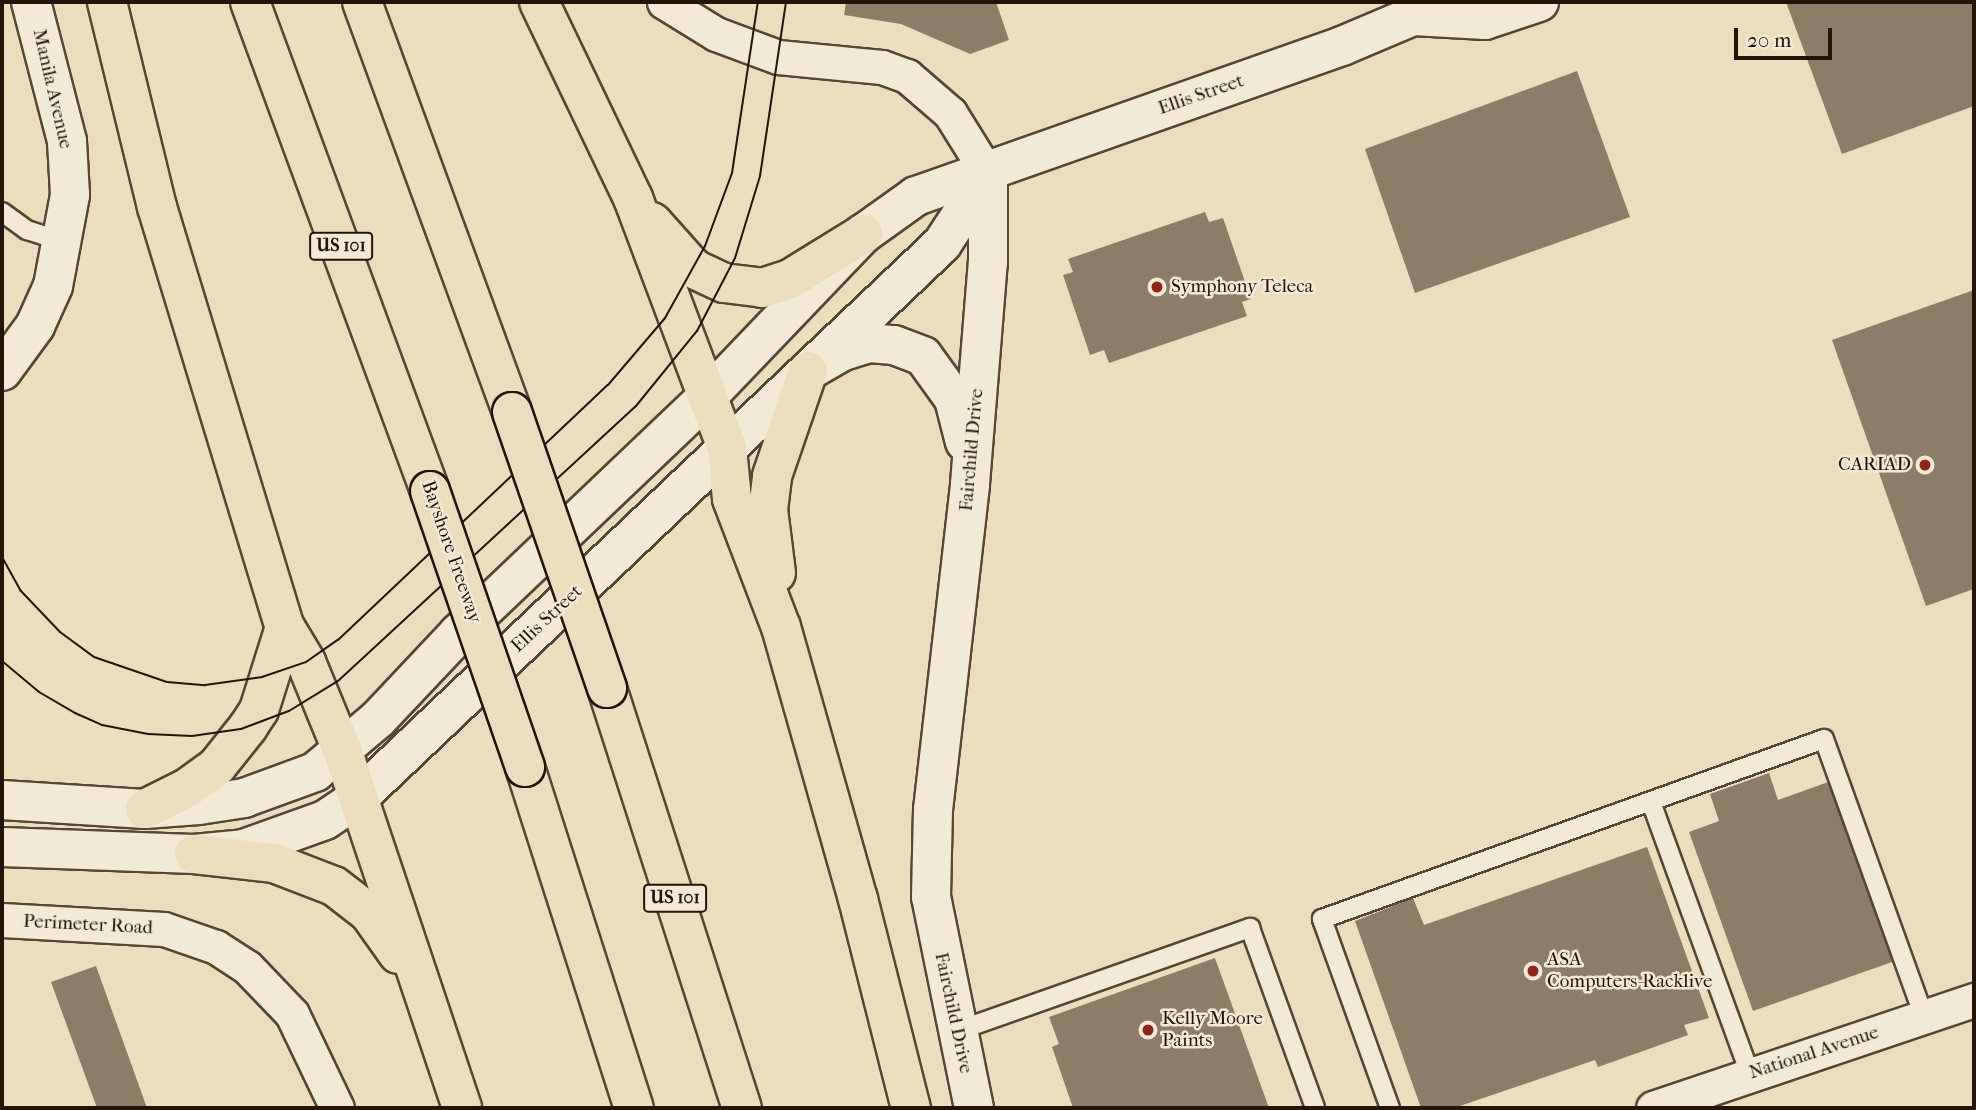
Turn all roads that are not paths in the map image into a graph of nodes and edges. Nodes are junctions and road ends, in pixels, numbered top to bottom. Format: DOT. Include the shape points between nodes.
graph roads {
  1 [pos="30,2"];
  2 [pos="107,2"];
  3 [pos="250,2"];
  4 [pos="362,2"];
  5 [pos="539,2"];
  6 [pos="664,2"];
  7 [pos="1539,2"];
  8 [pos="1421,9"];
  9 [pos="988,174"];
  10 [pos="633,198"];
  11 [pos="2,212"];
  12 [pos="863,234"];
  13 [pos="64,243"];
  14 [pos="2,371"];
  15 [pos="807,371"];
  16 [pos="709,394"];
  17 [pos="727,448"];
  18 [pos="970,484"];
  19 [pos="285,627"];
  20 [pos="781,627"];
  21 [pos="343,752"];
  22 [pos="358,798"];
  23 [pos="2,800"];
  24 [pos="1651,802"];
  25 [pos="145,808"];
  26 [pos="2,847"];
  27 [pos="194,854"];
  28 [pos="2,920"];
  29 [pos="1974,1000"];
  30 [pos="425,1001"];
  31 [pos="1924,1017"];
  32 [pos="957,1031"];
  33 [pos="1750,1074"];
  34 [pos="337,1108"];
  35 [pos="462,1108"];
  36 [pos="634,1108"];
  37 [pos="742,1108"];
  38 [pos="911,1108"];
  39 [pos="974,1108"];
  40 [pos="1315,1108"];
  41 [pos="1390,1108"];
  42 [pos="1653,1108"];
  1 -- 13 [label="main road, Manila Avenue" via="67,141 70,195"];
  2 -- 19 [label="highway" via="157,208"];
  3 -- 36 [label="highway, Bayshore Freeway / US 101, bridge" via="430,491 525,767"];
  4 -- 37 [label="highway, US 101, bridge" via="607,688"];
  5 -- 10 [label="highway"];
  6 -- 9 [label="street" via="716,34 778,57 882,67 907,76 950,113"];
  7 -- 8 [label="main road, Ellis Street" via="1485,20"];
  8 -- 9 [label="main road, Ellis Street"];
  9 -- 12 [label="main road, Ellis Street" via="916,196"];
  9 -- 15 [label="main road, Ellis Street" via="942,244"];
  9 -- 18 [label="main road, Fairchild Drive" via="988,262"];
  10 -- 12 [label="highway" via="676,253 694,269 724,283 762,288 790,279"];
  10 -- 16 [label="highway"];
  11 -- 13 [label="lane" via="27,230"];
  12 -- 16 [label="main road, Ellis Street"];
  13 -- 14 [label="main road, Manila Avenue" via="53,286 35,326"];
  15 -- 17 [label="main road, Ellis Street"];
  15 -- 18 [label="main road" via="869,343 894,345 923,356 954,399 963,425"];
  15 -- 20 [label="highway" via="772,476 768,510"];
  16 -- 17 [label="highway"];
  16 -- 21 [label="main road, Ellis Street" via="459,633"];
  17 -- 20 [label="highway" via="732,499"];
  17 -- 22 [label="main road, Ellis Street"];
  18 -- 32 [label="main road, Fairchild Drive" via="933,810 931,897"];
  19 -- 21 [label="highway" via="306,662"];
  19 -- 25 [label="highway" via="248,727 216,765 187,789"];
  20 -- 38 [label="highway"];
  21 -- 22 [label="highway"];
  21 -- 25 [label="main road, Ellis Street" via="289,785 244,798"];
  22 -- 27 [label="main road, Ellis Street" via="325,820 284,837 244,849"];
  22 -- 30 [label="highway"];
  23 -- 25 [label="main road, Ellis Street"];
  24 -- 31 [label="lane" via="1824,739"];
  24 -- 33 [label="lane"];
  24 -- 41 [label="lane" via="1322,919"];
  26 -- 27 [label="main road, Ellis Street"];
  27 -- 30 [label="highway" via="274,863 334,886 386,932"];
  28 -- 34 [label="street, Perimeter Road" via="164,929 216,947 247,967 292,1014"];
  29 -- 31 [label="street, National Avenue"];
  30 -- 35 [label="highway"];
  31 -- 33 [label="street, National Avenue"];
  32 -- 39 [label="main road, Fairchild Drive"];
  32 -- 40 [label="lane" via="1250,928"];
  33 -- 42 [label="street, National Avenue"];
}
